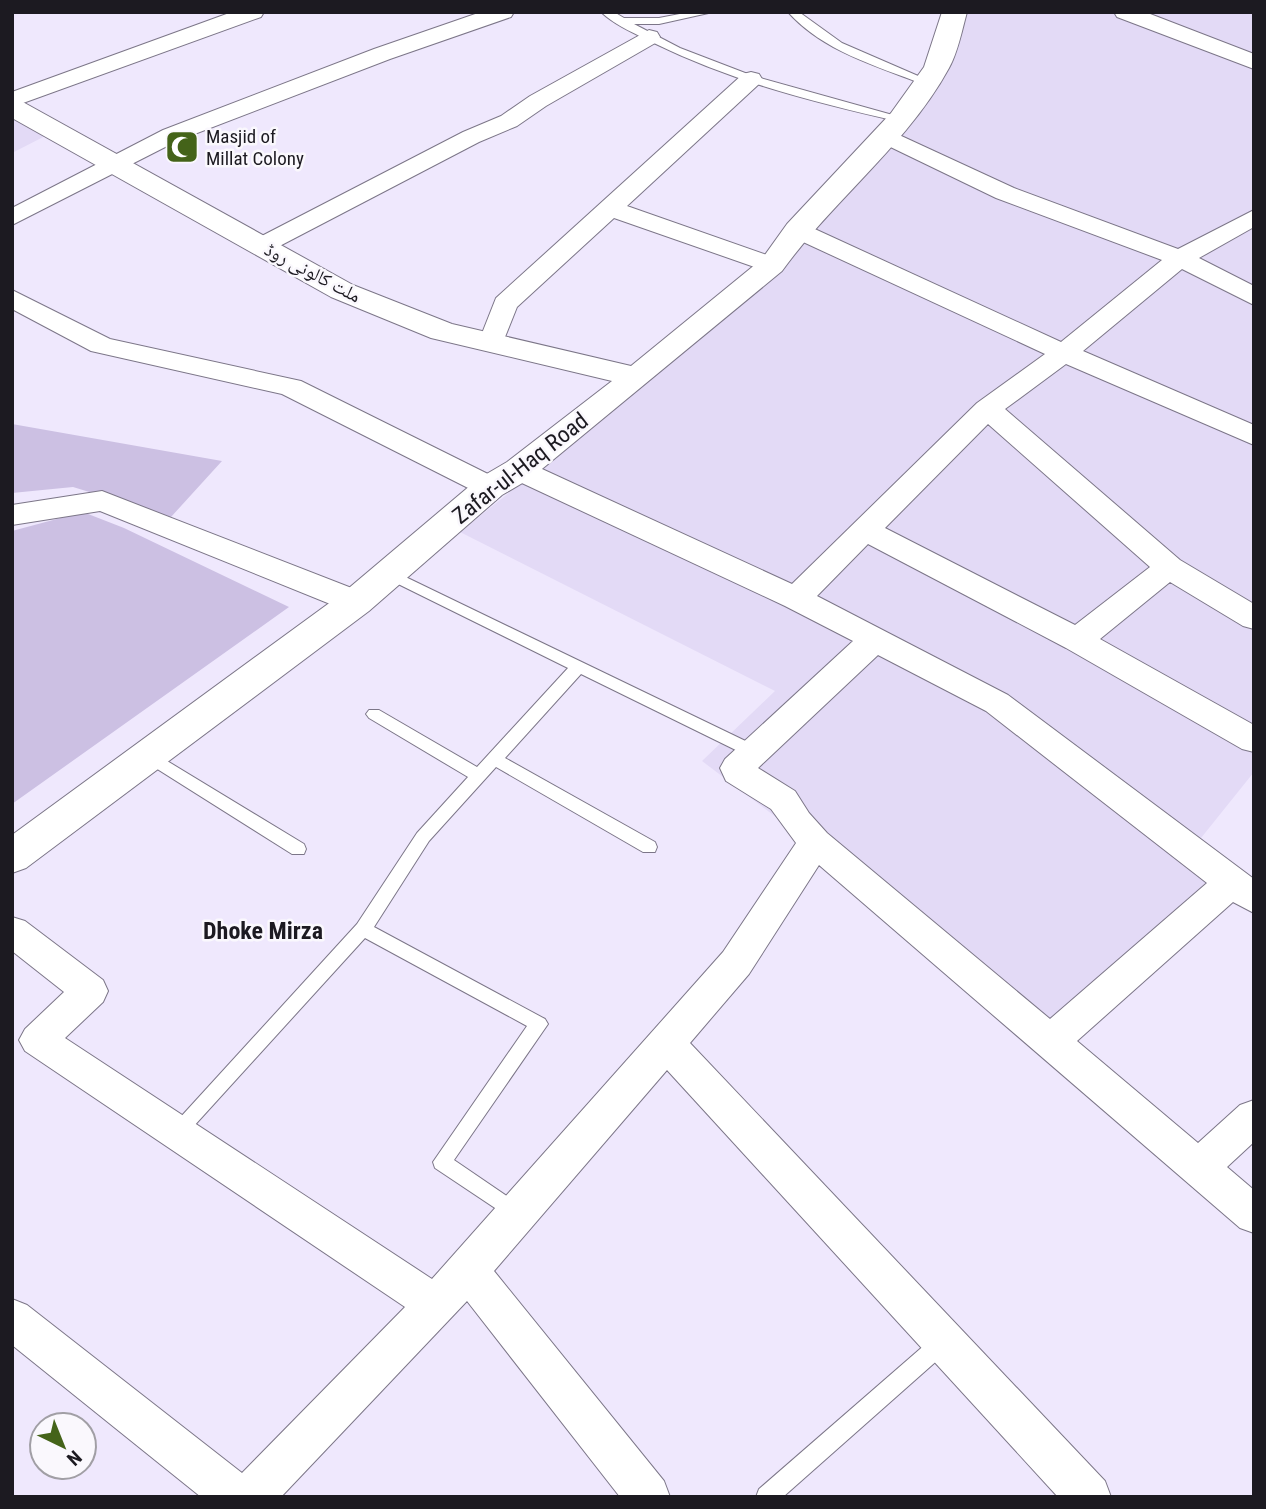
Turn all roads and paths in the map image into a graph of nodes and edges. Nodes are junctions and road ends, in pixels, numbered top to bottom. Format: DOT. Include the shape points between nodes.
graph roads {
  1 [pos="253,12"];
  2 [pos="503,12"];
  3 [pos="606,12"];
  4 [pos="708,12"];
  5 [pos="793,12"];
  6 [pos="955,12"];
  7 [pos="1125,12"];
  8 [pos="462,18"];
  9 [pos="621,21"];
  10 [pos="649,37"];
  11 [pos="1254,62"];
  12 [pos="751,79"];
  13 [pos="927,82"];
  14 [pos="12,100"];
  15 [pos="12,107"];
  16 [pos="893,127"];
  17 [pos="115,164"];
  18 [pos="612,209"];
  19 [pos="1254,216"];
  20 [pos="12,218"];
  21 [pos="797,230"];
  22 [pos="261,246"];
  23 [pos="1180,258"];
  24 [pos="772,265"];
  25 [pos="1254,297"];
  26 [pos="12,298"];
  27 [pos="492,341"];
  28 [pos="1064,353"];
  29 [pos="637,377"];
  30 [pos="987,409"];
  31 [pos="1254,436"];
  32 [pos="519,470"];
  33 [pos="490,487"];
  34 [pos="12,515"];
  35 [pos="865,530"];
  36 [pos="1169,567"];
  37 [pos="389,574"];
  38 [pos="796,598"];
  39 [pos="356,602"];
  40 [pos="1254,618"];
  41 [pos="875,639"];
  42 [pos="1077,640"];
  43 [pos="579,666"];
  44 [pos="374,714"];
  45 [pos="1254,740"];
  46 [pos="754,752"];
  47 [pos="149,756"];
  48 [pos="494,760"];
  49 [pos="480,776"];
  50 [pos="815,842"];
  51 [pos="649,847"];
  52 [pos="298,849"];
  53 [pos="12,857"];
  54 [pos="1243,891"];
  55 [pos="363,929"];
  56 [pos="12,931"];
  57 [pos="1050,1042"];
  58 [pos="666,1043"];
  59 [pos="1254,1117"];
  60 [pos="176,1132"];
  61 [pos="1198,1168"];
  62 [pos="517,1214"];
  63 [pos="1254,1215"];
  64 [pos="468,1270"];
  65 [pos="435,1304"];
  66 [pos="12,1319"];
  67 [pos="944,1341"];
  68 [pos="237,1497"];
  69 [pos="250,1497"];
  70 [pos="648,1497"];
  71 [pos="767,1497"];
  72 [pos="1089,1497"];
  1 -- 14 [label="street"];
  2 -- 8 [label="street"];
  3 -- 9 [label="lane"];
  4 -- 9 [label="lane" via="659,21"];
  5 -- 13 [label="lane" via="842,47"];
  6 -- 13 [label="street, Zafar-ul-Haq Road"];
  7 -- 11 [label="street"];
  8 -- 17 [label="street" via="382,54 183,130"];
  9 -- 10 [label="lane"];
  10 -- 12 [label="lane"];
  10 -- 22 [label="street" via="509,121"];
  12 -- 16 [label="lane"];
  12 -- 18 [label="street"];
  13 -- 16 [label="street, Zafar-ul-Haq Road"];
  15 -- 17 [label="street, ملت کالونی روڈ"];
  16 -- 21 [label="street, Zafar-ul-Haq Road"];
  16 -- 23 [label="street" via="1005,193"];
  17 -- 20 [label="street"];
  17 -- 22 [label="street, ملت کالونی روڈ"];
  18 -- 24 [label="street"];
  18 -- 27 [label="street" via="505,304"];
  19 -- 23 [label="street"];
  21 -- 24 [label="street, Zafar-ul-Haq Road"];
  21 -- 28 [label="street"];
  22 -- 27 [label="street, ملت کالونی روڈ" via="342,291 442,331"];
  23 -- 25 [label="street"];
  23 -- 28 [label="street"];
  24 -- 29 [label="street, Zafar-ul-Haq Road"];
  26 -- 33 [label="street" via="101,345 290,387"];
  27 -- 29 [label="street, ملت کالونی روڈ"];
  28 -- 30 [label="street"];
  28 -- 31 [label="street"];
  29 -- 32 [label="street, Zafar-ul-Haq Road"];
  30 -- 35 [label="street"];
  30 -- 36 [label="street"];
  32 -- 33 [label="street, Zafar-ul-Haq Road"];
  32 -- 38 [label="street"];
  33 -- 37 [label="street, Zafar-ul-Haq Road"];
  34 -- 39 [label="street" via="102,501"];
  35 -- 38 [label="street"];
  35 -- 42 [label="street"];
  36 -- 40 [label="street"];
  36 -- 42 [label="street"];
  37 -- 39 [label="street, Zafar-ul-Haq Road"];
  37 -- 43 [label="lane"];
  38 -- 41 [label="street"];
  39 -- 47 [label="street, Zafar-ul-Haq Road"];
  41 -- 46 [label="street"];
  41 -- 54 [label="street" via="997,703"];
  42 -- 45 [label="street"];
  43 -- 46 [label="lane"];
  43 -- 48 [label="lane"];
  44 -- 49 [label="lane"];
  46 -- 50 [label="street" via="738,772 783,800"];
  47 -- 52 [label="lane"];
  47 -- 53 [label="street, Zafar-ul-Haq Road"];
  48 -- 49 [label="lane"];
  48 -- 51 [label="lane"];
  49 -- 55 [label="lane" via="423,838"];
  50 -- 57 [label="street"];
  50 -- 58 [label="street" via="736,963"];
  54 -- 57 [label="street"];
  55 -- 60 [label="lane"];
  55 -- 62 [label="lane" via="540,1024 442,1162"];
  56 -- 60 [label="street" via="90,991 37,1041"];
  57 -- 61 [label="street"];
  58 -- 62 [label="street"];
  58 -- 67 [label="street"];
  59 -- 61 [label="street"];
  60 -- 65 [label="street"];
  61 -- 63 [label="street"];
  62 -- 64 [label="street"];
  64 -- 65 [label="street"];
  64 -- 70 [label="street"];
  65 -- 69 [label="street"];
  66 -- 68 [label="street"];
  67 -- 71 [label="lane"];
  67 -- 72 [label="street"];
}
